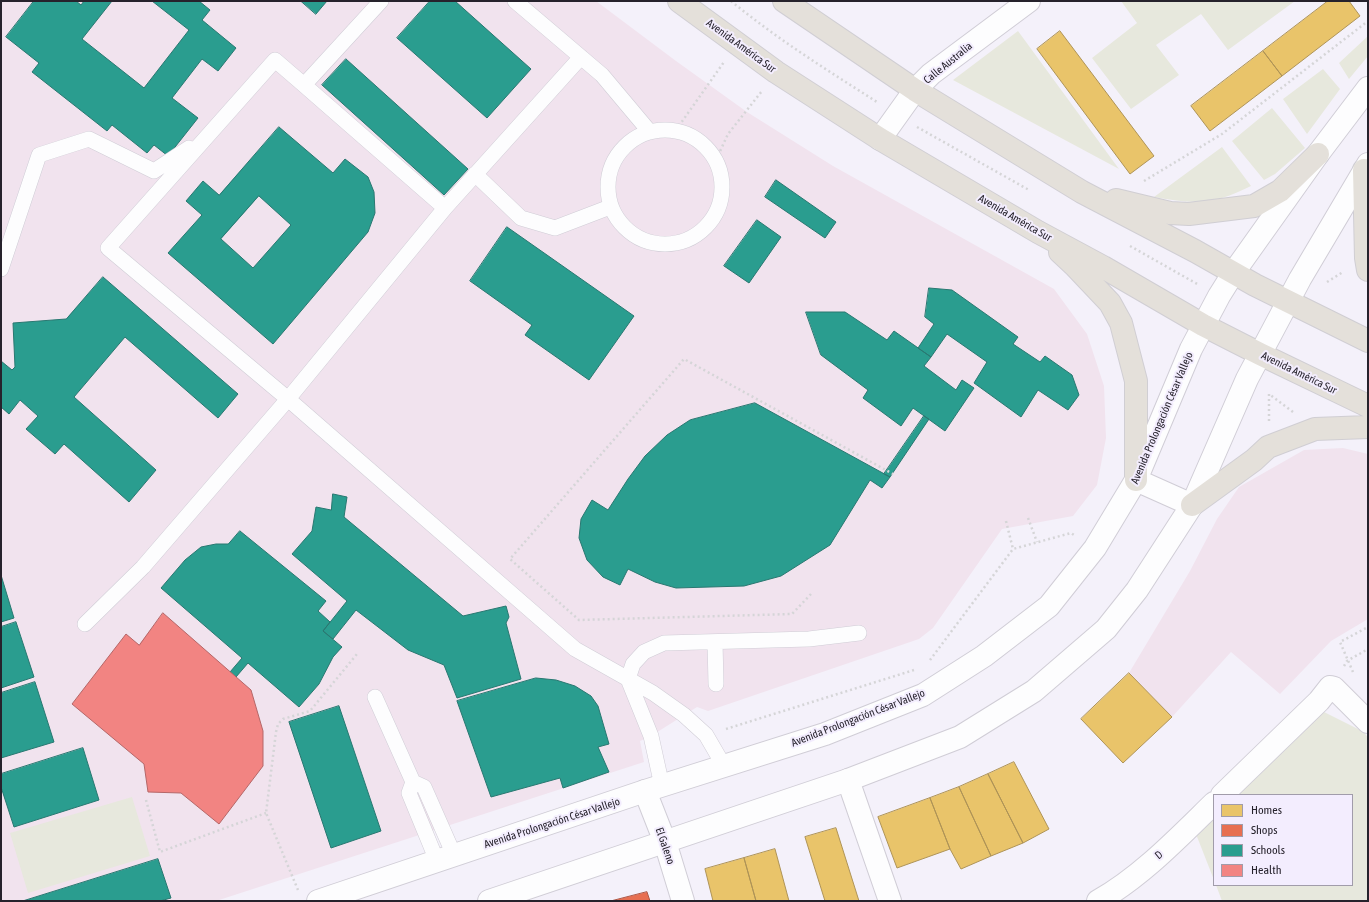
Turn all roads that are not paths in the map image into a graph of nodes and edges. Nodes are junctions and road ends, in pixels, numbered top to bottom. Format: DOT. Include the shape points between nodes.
graph roads {
  1 [pos="381,1"];
  2 [pos="515,1"];
  3 [pos="679,1"];
  4 [pos="784,1"];
  5 [pos="1029,1"];
  6 [pos="581,57"];
  7 [pos="304,85"];
  8 [pos="1368,88"];
  9 [pos="915,90"];
  10 [pos="649,131"];
  11 [pos="207,137"];
  12 [pos="880,139"];
  13 [pos="1318,154"];
  14 [pos="1366,167"];
  15 [pos="475,174"];
  16 [pos="1082,192"];
  17 [pos="446,208"];
  18 [pos="610,208"];
  19 [pos="1038,232"];
  20 [pos="1367,264"];
  21 [pos="1,269"];
  22 [pos="1234,272"];
  23 [pos="1288,301"];
  24 [pos="1203,325"];
  25 [pos="1368,340"];
  26 [pos="1260,354"];
  27 [pos="288,399"];
  28 [pos="1368,406"];
  29 [pos="1368,427"];
  30 [pos="1136,480"];
  31 [pos="1192,505"];
  32 [pos="85,624"];
  33 [pos="859,633"];
  34 [pos="715,642"];
  35 [pos="628,679"];
  36 [pos="716,684"];
  37 [pos="375,697"];
  38 [pos="1368,722"];
  39 [pos="724,766"];
  40 [pos="848,780"];
  41 [pos="654,788"];
  42 [pos="1223,794"];
  43 [pos="1213,804"];
  44 [pos="665,842"];
  45 [pos="445,858"];
  46 [pos="309,898"];
  47 [pos="489,901"];
  48 [pos="684,901"];
  49 [pos="890,901"];
  50 [pos="1098,901"];
  1 -- 7 [label="lane"];
  2 -- 6 [label="lane"];
  3 -- 12 [label="main road, Avenida América Sur" via="776,72"];
  4 -- 9 [label="main road"];
  5 -- 9 [label="main road, Calle Australia" via="931,74"];
  6 -- 10 [label="lane" via="602,75"];
  6 -- 15 [label="lane"];
  7 -- 11 [label="lane" via="275,60"];
  7 -- 17 [label="lane"];
  8 -- 13 [label="main road, Avenida Prolongación César Vallejo"];
  9 -- 12 [label="main road, Calle Australia"];
  9 -- 16 [label="main road"];
  10 -- 18 [label="lane" via="628,142 613,161 607,184"];
  10 -- 18 [label="lane" via="676,130 699,141 716,160 722,182 720,206 708,226 689,240 666,245 643,240 623,227"];
  11 -- 21 [label="lane" via="154,171 89,139 39,155"];
  11 -- 27 [label="lane" via="108,248"];
  12 -- 19 [label="main road, Avenida América Sur"];
  13 -- 16 [label="main road" via="1280,191 1254,206 1189,214 1170,213"];
  13 -- 22 [label="main road, Avenida Prolongación César Vallejo"];
  14 -- 20 [label="main road"];
  14 -- 23 [label="main road"];
  15 -- 17 [label="lane"];
  15 -- 18 [label="lane" via="521,218 555,228"];
  16 -- 22 [label="main road"];
  17 -- 27 [label="lane"];
  19 -- 24 [label="main road, Avenida América Sur"];
  19 -- 30 [label="main road" via="1075,266 1110,304 1121,323 1136,381"];
  22 -- 23 [label="main road"];
  22 -- 24 [label="main road, Avenida Prolongación César Vallejo"];
  23 -- 25 [label="main road"];
  23 -- 26 [label="main road"];
  24 -- 26 [label="main road, Avenida América Sur"];
  24 -- 30 [label="main road, Avenida Prolongación César Vallejo"];
  26 -- 28 [label="main road, Avenida América Sur"];
  26 -- 31 [label="main road"];
  27 -- 32 [label="lane" via="143,567"];
  27 -- 35 [label="lane" via="575,649"];
  29 -- 31 [label="main road" via="1315,429 1268,447"];
  30 -- 31 [label="main road"];
  30 -- 39 [label="main road, Avenida Prolongación César Vallejo" via="1095,548 1048,606 984,656 923,695 825,734"];
  31 -- 40 [label="main road" via="1137,590 1106,629 1034,691 960,737"];
  33 -- 34 [label="lane" via="809,639"];
  34 -- 35 [label="lane" via="664,643 644,652 633,664"];
  34 -- 36 [label="lane"];
  35 -- 39 [label="lane" via="684,715 706,735"];
  35 -- 41 [label="lane" via="651,736"];
  37 -- 45 [label="lane" via="413,782 424,787"];
  38 -- 42 [label="main road" via="1329,690"];
  39 -- 41 [label="main road, Avenida Prolongación César Vallejo"];
  40 -- 44 [label="main road"];
  40 -- 49 [label="main road"];
  41 -- 44 [label="main road, El Galeno"];
  41 -- 45 [label="main road, Avenida Prolongación César Vallejo"];
  43 -- 50 [label="main road, D" via="1172,844 1116,891"];
  44 -- 47 [label="main road"];
  44 -- 48 [label="main road, El Galeno"];
  45 -- 46 [label="main road, Avenida Prolongación César Vallejo"];
}
